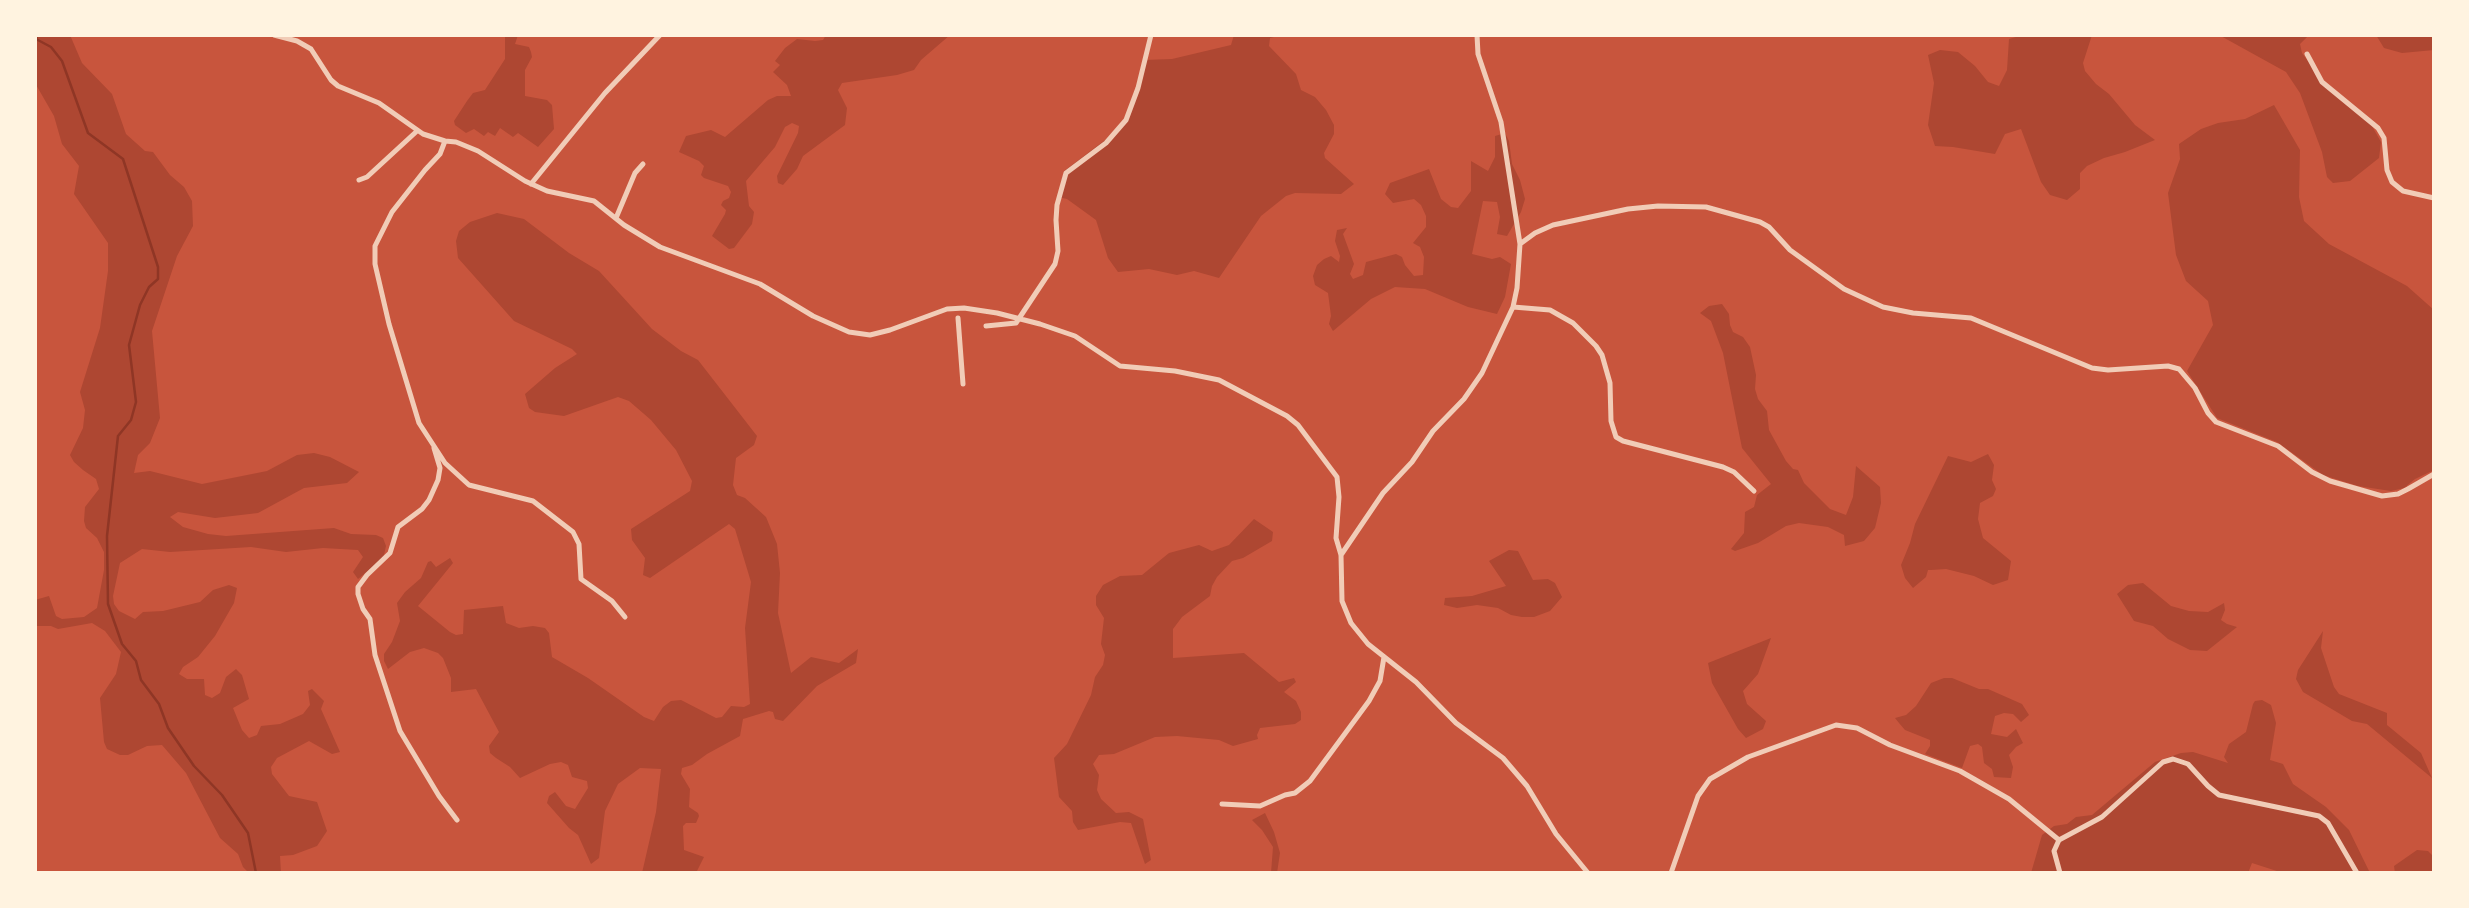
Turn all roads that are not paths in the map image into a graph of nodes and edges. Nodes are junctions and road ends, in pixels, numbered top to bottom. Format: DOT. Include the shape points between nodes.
graph roads {
  1 [pos="274,35"];
  2 [pos="660,35"];
  3 [pos="1151,35"];
  4 [pos="1477,35"];
  5 [pos="297,38"];
  6 [pos="2307,54"];
  7 [pos="417,131"];
  8 [pos="445,141"];
  9 [pos="643,164"];
  10 [pos="359,180"];
  11 [pos="531,184"];
  12 [pos="2434,198"];
  13 [pos="616,218"];
  14 [pos="1520,244"];
  15 [pos="1513,307"];
  16 [pos="958,318"];
  17 [pos="1020,319"];
  18 [pos="986,326"];
  19 [pos="963,384"];
  20 [pos="432,442"];
  21 [pos="2434,474"];
  22 [pos="1754,491"];
  23 [pos="1341,555"];
  24 [pos="625,617"];
  25 [pos="1384,657"];
  26 [pos="1222,804"];
  27 [pos="457,820"];
  28 [pos="2059,840"];
  29 [pos="1588,873"];
  30 [pos="1671,873"];
  31 [pos="2060,873"];
  32 [pos="2357,873"];
  1 -- 5 [label="street"];
  2 -- 11 [label="street" via="605,93"];
  3 -- 17 [label="street" via="1126,120 1066,173 1056,220 1055,264"];
  4 -- 14 [label="street" via="1478,54 1501,122"];
  5 -- 7 [label="street" via="311,49 338,86 379,103"];
  6 -- 12 [label="street" via="2322,82 2378,128 2392,182 2403,191"];
  7 -- 8 [label="street"];
  7 -- 10 [label="street"];
  8 -- 11 [label="street" via="478,151"];
  8 -- 20 [label="street" via="440,154 392,212 374,257 419,423"];
  9 -- 13 [label="street"];
  11 -- 13 [label="street" via="594,201"];
  13 -- 17 [label="street" via="660,247 760,284 813,316 860,335 890,330 947,309"];
  14 -- 15 [label="street"];
  14 -- 21 [label="street" via="1553,225 1628,209 1686,205 1722,209 1769,227 1790,250 1867,302 1913,313 1971,318 2092,368 2179,369 2216,422 2278,446 2330,481 2382,496 2409,489"];
  15 -- 22 [label="street" via="1550,310 1573,323 1596,346 1607,368 1616,437 1723,467"];
  15 -- 23 [label="street" via="1482,373 1464,399 1383,493"];
  16 -- 19 [label="street"];
  17 -- 18 [label="street"];
  17 -- 23 [label="street" via="1075,336 1120,366 1219,380 1293,420 1337,477 1336,538"];
  20 -- 24 [label="street" via="445,463 469,485 533,501 573,532 579,544 581,579 612,601"];
  20 -- 27 [label="street" via="440,468 435,489 422,509 398,527 390,553 367,575 358,594 370,619 375,655 400,731"];
  23 -- 25 [label="street" via="1343,609 1350,623"];
  25 -- 26 [label="street" via="1380,681 1369,701 1301,789 1261,806"];
  25 -- 29 [label="street" via="1466,732 1503,758"];
  28 -- 30 [label="street" via="2009,799 1960,771 1857,728 1836,724 1748,757 1710,779 1698,796"];
  28 -- 31 [label="street" via="2054,850"];
  28 -- 32 [label="street" via="2102,817 2163,762 2173,759 2188,764 2219,795 2319,816 2328,823"];
}
